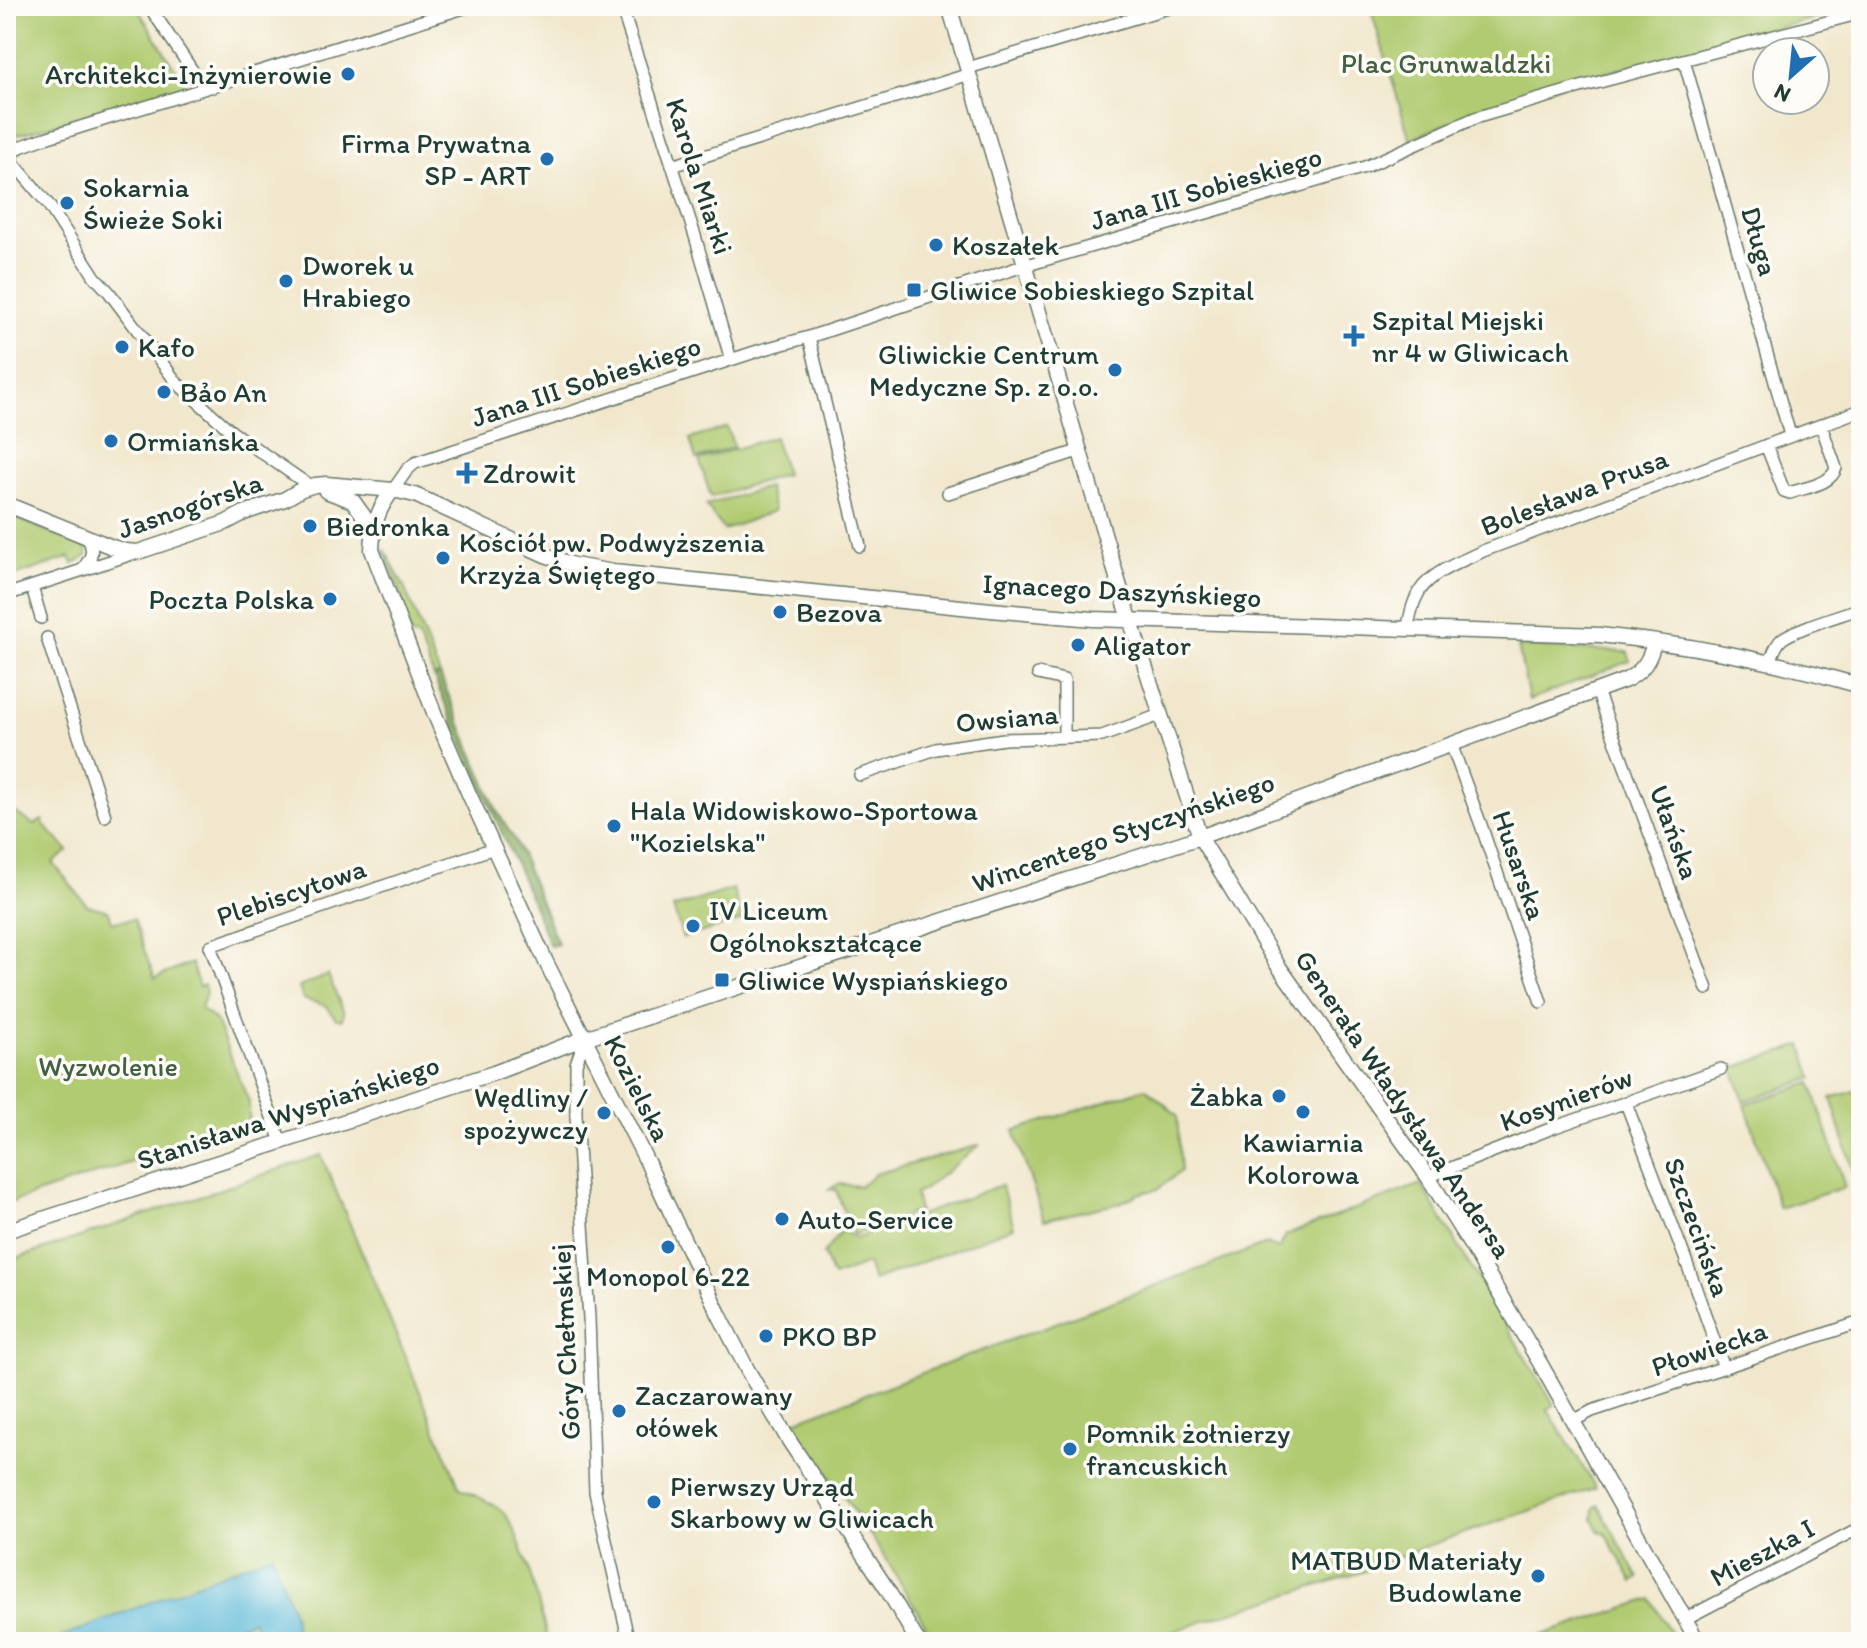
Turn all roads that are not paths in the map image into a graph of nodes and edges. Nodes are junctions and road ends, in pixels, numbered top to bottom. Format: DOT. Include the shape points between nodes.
graph roads {
  1 [pos="149,6"];
  2 [pos="470,6"];
  3 [pos="621,6"];
  4 [pos="949,6"];
  5 [pos="1175,6"];
  6 [pos="1861,13"];
  7 [pos="1684,60"];
  8 [pos="969,71"];
  9 [pos="213,87"];
  10 [pos="8,156"];
  11 [pos="672,166"];
  12 [pos="1026,265"];
  13 [pos="809,337"];
  14 [pos="731,360"];
  15 [pos="1861,410"];
  16 [pos="1821,425"];
  17 [pos="1790,435"];
  18 [pos="1766,445"];
  19 [pos="1081,450"];
  20 [pos="310,486"];
  21 [pos="393,490"];
  22 [pos="948,493"];
  23 [pos="6,504"];
  24 [pos="373,529"];
  25 [pos="88,538"];
  26 [pos="860,546"];
  27 [pos="138,552"];
  28 [pos="81,571"];
  29 [pos="32,587"];
  30 [pos="6,595"];
  31 [pos="1861,608"];
  32 [pos="41,618"];
  33 [pos="1130,620"];
  34 [pos="1407,629"];
  35 [pos="47,638"];
  36 [pos="1654,642"];
  37 [pos="1770,662"];
  38 [pos="1038,674"];
  39 [pos="1861,686"];
  40 [pos="1597,691"];
  41 [pos="1160,715"];
  42 [pos="1064,737"];
  43 [pos="1451,744"];
  44 [pos="860,775"];
  45 [pos="105,816"];
  46 [pos="1200,837"];
  47 [pos="494,848"];
  48 [pos="1707,989"];
  49 [pos="1541,1002"];
  50 [pos="585,1038"];
  51 [pos="1721,1069"];
  52 [pos="1626,1103"];
  53 [pos="281,1142"];
  54 [pos="1428,1177"];
  55 [pos="6,1231"];
  56 [pos="1861,1322"];
  57 [pos="1724,1368"];
  58 [pos="1573,1421"];
  59 [pos="1861,1527"];
  60 [pos="1685,1619"];
  61 [pos="629,1642"];
  62 [pos="918,1642"];
  63 [pos="1698,1642"];
  1 -- 9 [label="street" via="196,76"];
  2 -- 9 [label="street"];
  3 -- 11 [label="street, Karola Miarki"];
  4 -- 8 [label="street, Generała Władysława Andersa"];
  5 -- 8 [label="street"];
  6 -- 7 [label="street, Jana III Sobieskiego"];
  7 -- 12 [label="street, Jana III Sobieskiego" via="1475,118 1365,167"];
  7 -- 17 [label="street, Długa"];
  8 -- 11 [label="street"];
  8 -- 12 [label="street, Generała Władysława Andersa"];
  9 -- 10 [label="street" via="42,139"];
  10 -- 20 [label="street" via="177,383 232,432"];
  11 -- 14 [label="street, Karola Miarki"];
  12 -- 13 [label="street, Jana III Sobieskiego"];
  12 -- 19 [label="street, Generała Władysława Andersa"];
  13 -- 14 [label="street, Jana III Sobieskiego"];
  13 -- 26 [label="street"];
  14 -- 21 [label="street, Jana III Sobieskiego" via="420,461"];
  15 -- 16 [label="street, Bolesława Prusa"];
  16 -- 17 [label="street, Bolesława Prusa"];
  16 -- 18 [label="street" via="1836,468 1829,479 1784,491"];
  17 -- 18 [label="street, Bolesława Prusa"];
  18 -- 34 [label="street, Bolesława Prusa" via="1446,569 1420,590"];
  19 -- 22 [label="street"];
  19 -- 33 [label="street, Generała Władysława Andersa"];
  20 -- 21 [label="street, Jasnogórska"];
  20 -- 24 [label="street" via="353,501"];
  20 -- 27 [label="street, Jasnogórska" via="225,523"];
  21 -- 24 [label="street"];
  21 -- 33 [label="street, Ignacego Daszyńskiego" via="422,497 545,555 589,568"];
  23 -- 25 [label="street"];
  24 -- 47 [label="street, Kozielska" via="375,562"];
  25 -- 27 [label="street"];
  25 -- 28 [label="street" via="92,555"];
  27 -- 28 [label="street, Jasnogórska"];
  28 -- 29 [label="street, Jasnogórska"];
  29 -- 30 [label="street, Jasnogórska"];
  29 -- 32 [label="street"];
  31 -- 37 [label="street" via="1782,639"];
  33 -- 34 [label="street, Ignacego Daszyńskiego"];
  33 -- 41 [label="street, Generała Władysława Andersa"];
  34 -- 36 [label="street, Ignacego Daszyńskiego" via="1600,635"];
  35 -- 45 [label="street"];
  36 -- 37 [label="street, Ignacego Daszyńskiego"];
  36 -- 40 [label="street, Wincentego Styczyńskiego" via="1639,672"];
  37 -- 39 [label="street, Ignacego Daszyńskiego"];
  38 -- 42 [label="street" via="1064,680"];
  40 -- 43 [label="street, Wincentego Styczyńskiego"];
  40 -- 48 [label="street, Ułańska"];
  41 -- 42 [label="street, Owsiana" via="1102,736"];
  41 -- 46 [label="street, Generała Władysława Andersa"];
  42 -- 44 [label="street, Owsiana" via="936,749"];
  43 -- 46 [label="street, Wincentego Styczyńskiego"];
  43 -- 49 [label="street, Husarska"];
  46 -- 50 [label="street, Wincentego Styczyńskiego"];
  46 -- 54 [label="street, Generała Władysława Andersa" via="1277,964"];
  47 -- 50 [label="street, Kozielska"];
  47 -- 53 [label="street, Plebiscytowa" via="210,946"];
  50 -- 53 [label="street, Stanisława Wyspiańskiego"];
  50 -- 61 [label="street, Góry Chełmskiej" via="576,1064 576,1115 595,1492"];
  50 -- 62 [label="street, Kozielska" via="761,1394"];
  51 -- 52 [label="street, Kosynierów"];
  52 -- 54 [label="street, Kosynierów"];
  52 -- 57 [label="street, Szczecińska"];
  53 -- 55 [label="street, Stanisława Wyspiańskiego"];
  54 -- 58 [label="street, Generała Władysława Andersa"];
  56 -- 57 [label="street, Płowiecka"];
  57 -- 58 [label="street, Płowiecka"];
  58 -- 60 [label="street, Generała Władysława Andersa"];
  59 -- 60 [label="street, Mieszka I"];
  60 -- 63 [label="street, Generała Władysława Andersa"];
}
